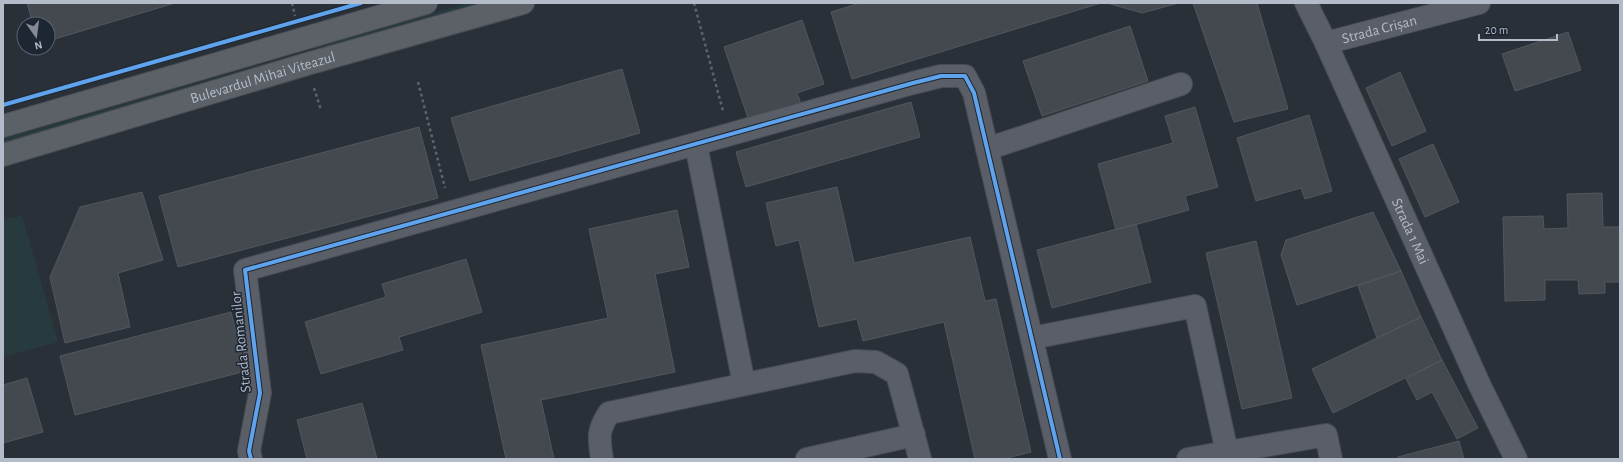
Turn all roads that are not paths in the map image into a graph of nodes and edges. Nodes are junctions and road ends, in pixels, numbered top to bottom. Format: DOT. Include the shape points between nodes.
graph roads {
  1 [pos="426,3"];
  2 [pos="523,3"];
  3 [pos="1306,3"];
  4 [pos="1479,3"];
  5 [pos="1326,43"];
  6 [pos="1181,84"];
  7 [pos="3,126"];
  8 [pos="696,145"];
  9 [pos="987,149"];
  10 [pos="3,155"];
  11 [pos="1032,338"];
  12 [pos="744,384"];
  13 [pos="914,435"];
  14 [pos="1227,452"];
  15 [pos="251,459"];
  16 [pos="602,459"];
  17 [pos="807,459"];
  18 [pos="920,459"];
  19 [pos="1060,459"];
  20 [pos="1188,459"];
  21 [pos="1331,459"];
  22 [pos="1516,459"];
  1 -- 7 [label="main road, Bulevardul Mihai Viteazul"];
  2 -- 10 [label="main road, Bulevardul Mihai Viteazul" via="300,66"];
  3 -- 5 [label="street, Strada 1 Mai"];
  4 -- 5 [label="street, Strada Crișan"];
  5 -- 22 [label="street, Strada 1 Mai" via="1480,386"];
  6 -- 9 [label="street"];
  8 -- 9 [label="street" via="941,76 965,76 974,93"];
  8 -- 12 [label="street"];
  8 -- 15 [label="street, Strada Romanilor" via="245,270 260,393 249,451"];
  9 -- 11 [label="street"];
  11 -- 14 [label="street" via="1195,306"];
  11 -- 19 [label="street"];
  12 -- 13 [label="street" via="855,360 876,362 897,374"];
  12 -- 16 [label="street" via="609,413 601,425 599,441"];
  13 -- 17 [label="street"];
  13 -- 18 [label="street"];
  14 -- 20 [label="street"];
  14 -- 21 [label="street" via="1326,435"];
}
